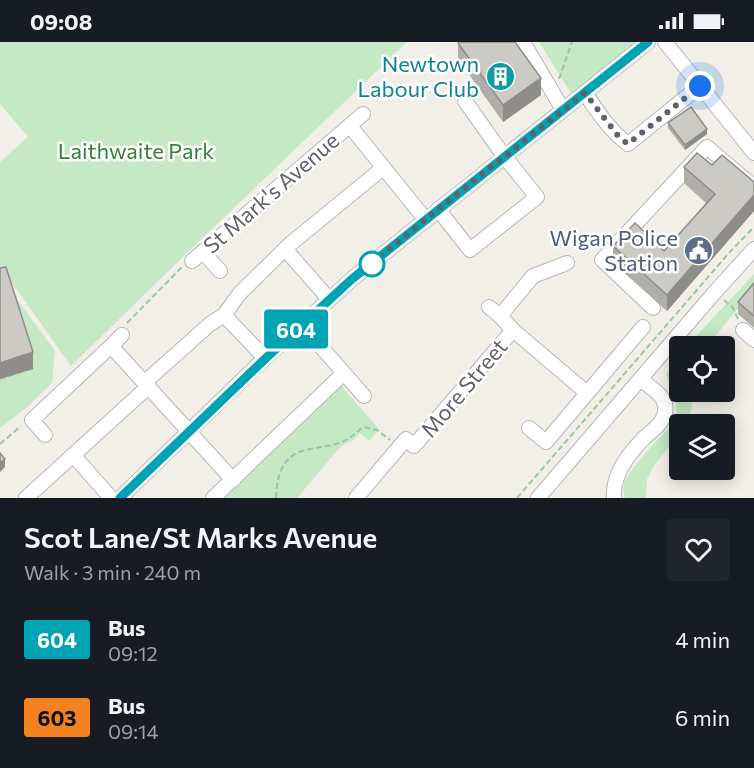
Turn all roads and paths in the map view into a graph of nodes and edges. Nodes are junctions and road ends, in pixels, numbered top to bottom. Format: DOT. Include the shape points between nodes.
graph roads {
  1 [pos="523,42"];
  2 [pos="572,42"];
  3 [pos="648,42"];
  4 [pos="665,42"];
  5 [pos="558,81"];
  6 [pos="700,86"];
  7 [pos="585,93"];
  8 [pos="465,102"];
  9 [pos="563,110"];
  10 [pos="363,114"];
  11 [pos="350,126"];
  12 [pos="754,153"];
  13 [pos="504,156"];
  14 [pos="383,168"];
  15 [pos="754,187"];
  16 [pos="438,209"];
  17 [pos="425,219"];
  18 [pos="754,227"];
  19 [pos="285,249"];
  20 [pos="754,249"];
  21 [pos="198,257"];
  22 [pos="567,263"];
  23 [pos="220,271"];
  24 [pos="715,292"];
  25 [pos="329,299"];
  26 [pos="489,307"];
  27 [pos="652,308"];
  28 [pos="224,315"];
  29 [pos="500,316"];
  30 [pos="301,324"];
  31 [pos="643,327"];
  32 [pos="513,330"];
  33 [pos="743,330"];
  34 [pos="122,335"];
  35 [pos="754,340"];
  36 [pos="111,346"];
  37 [pos="266,358"];
  38 [pos="33,369"];
  39 [pos="344,374"];
  40 [pos="0,379"];
  41 [pos="641,379"];
  42 [pos="147,384"];
  43 [pos="587,393"];
  44 [pos="364,396"];
  45 [pos="32,420"];
  46 [pos="529,428"];
  47 [pos="189,431"];
  48 [pos="45,435"];
  49 [pos="0,444"];
  50 [pos="407,446"];
  51 [pos="73,455"];
  52 [pos="233,480"];
  53 [pos="26,498"];
  54 [pos="111,498"];
  55 [pos="120,498"];
  56 [pos="213,498"];
  57 [pos="276,498"];
  58 [pos="356,498"];
  59 [pos="517,498"];
  60 [pos="538,498"];
  61 [pos="614,498"];
  1 -- 9 [label="street"];
  2 -- 5 [label="path"];
  3 -- 7 [label="street"];
  4 -- 6 [label="street"];
  6 -- 7 [label="street" via="628,144"];
  6 -- 12 [label="street"];
  7 -- 9 [label="street"];
  8 -- 13 [label="street"];
  9 -- 13 [label="street"];
  10 -- 11 [label="street, St Mark's Avenue"];
  11 -- 14 [label="street, St Mark's Avenue"];
  11 -- 21 [label="street, St Mark's Avenue"];
  13 -- 16 [label="street"];
  13 -- 16 [label="street" via="537,197 470,250"];
  14 -- 17 [label="street, St Mark's Avenue"];
  14 -- 19 [label="street"];
  15 -- 27 [label="street" via="707,147 602,260"];
  16 -- 17 [label="street"];
  17 -- 25 [label="street"];
  18 -- 59 [label="path"];
  19 -- 25 [label="street"];
  19 -- 28 [label="street" via="240,293"];
  20 -- 24 [label="street"];
  21 -- 23 [label="street"];
  21 -- 34 [label="path" via="185,264 122,327"];
  22 -- 29 [label="street, More Street" via="533,276"];
  24 -- 33 [label="path" via="733,308"];
  24 -- 41 [label="street"];
  25 -- 30 [label="street"];
  26 -- 29 [label="street, More Street"];
  28 -- 37 [label="street"];
  28 -- 42 [label="street"];
  29 -- 32 [label="street, More Street"];
  30 -- 37 [label="street"];
  30 -- 39 [label="street"];
  31 -- 43 [label="street"];
  32 -- 43 [label="street, More Street"];
  32 -- 50 [label="street, More Street"];
  33 -- 35 [label="street"];
  34 -- 36 [label="street"];
  36 -- 42 [label="street"];
  36 -- 45 [label="street"];
  37 -- 47 [label="street"];
  38 -- 40 [label="path"];
  39 -- 44 [label="street"];
  39 -- 52 [label="street"];
  41 -- 60 [label="street"];
  41 -- 61 [label="street" via="662,397 665,411 663,419 624,463 616,477"];
  42 -- 47 [label="street"];
  42 -- 51 [label="street"];
  43 -- 46 [label="street" via="546,442"];
  45 -- 48 [label="street"];
  45 -- 49 [label="path"];
  47 -- 52 [label="street"];
  47 -- 55 [label="street"];
  50 -- 57 [label="path" via="363,427 339,443 302,450 284,464"];
  50 -- 58 [label="street, More Street"];
  51 -- 53 [label="street"];
  51 -- 54 [label="street"];
  52 -- 56 [label="street"];
}
